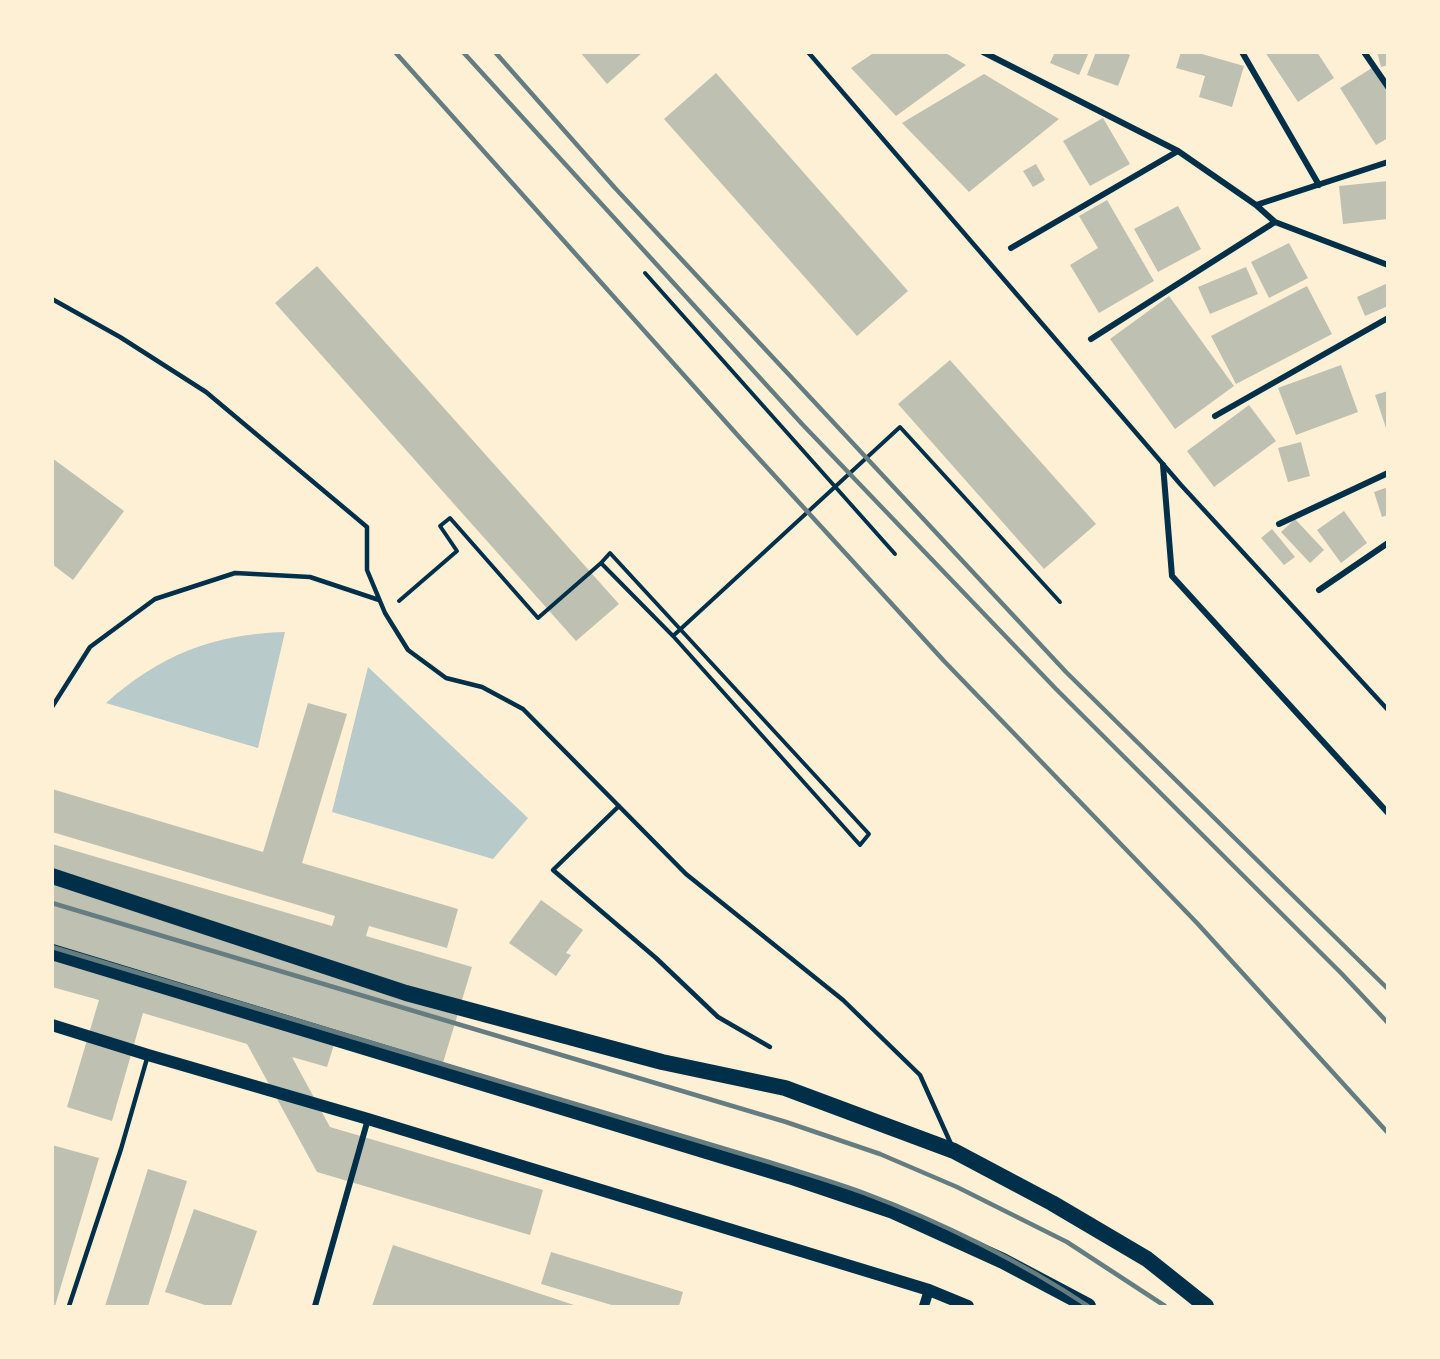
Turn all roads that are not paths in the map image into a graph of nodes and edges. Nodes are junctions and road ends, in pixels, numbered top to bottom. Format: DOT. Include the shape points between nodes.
graph roads {
  1 [pos="808,52"];
  2 [pos="983,52"];
  3 [pos="1242,52"];
  4 [pos="1364,52"];
  5 [pos="1388,87"];
  6 [pos="1178,151"];
  7 [pos="1388,162"];
  8 [pos="1319,185"];
  9 [pos="1256,205"];
  10 [pos="1275,222"];
  11 [pos="1011,248"];
  12 [pos="1388,265"];
  13 [pos="52,300"];
  14 [pos="1388,318"];
  15 [pos="1091,339"];
  16 [pos="1215,416"];
  17 [pos="1163,465"];
  18 [pos="1388,473"];
  19 [pos="1279,524"];
  20 [pos="1388,543"];
  21 [pos="1319,590"];
  22 [pos="379,600"];
  23 [pos="52,707"];
  24 [pos="1388,710"];
  25 [pos="619,806"];
  26 [pos="1388,813"];
  27 [pos="52,876"];
  28 [pos="52,952"];
  29 [pos="52,1026"];
  30 [pos="770,1047"];
  31 [pos="148,1055"];
  32 [pos="368,1119"];
  33 [pos="954,1150"];
  34 [pos="929,1290"];
  35 [pos="69,1306"];
  36 [pos="315,1306"];
  37 [pos="924,1306"];
  38 [pos="968,1306"];
  39 [pos="1088,1306"];
  40 [pos="1206,1306"];
  1 -- 17 [label="lane"];
  2 -- 6 [label="street"];
  3 -- 8 [label="street"];
  4 -- 5 [label="street"];
  6 -- 9 [label="street"];
  6 -- 11 [label="street"];
  7 -- 8 [label="street"];
  8 -- 9 [label="street"];
  9 -- 10 [label="street"];
  10 -- 12 [label="street"];
  10 -- 15 [label="street"];
  13 -- 22 [label="lane" via="120,337 206,392 367,527 367,570"];
  14 -- 16 [label="street"];
  17 -- 24 [label="lane"];
  17 -- 26 [label="street" via="1172,576"];
  18 -- 19 [label="street"];
  20 -- 21 [label="street"];
  22 -- 23 [label="lane" via="310,577 235,573 155,599 90,646"];
  22 -- 25 [label="lane" via="408,650 446,678 482,687 522,710"];
  25 -- 30 [label="lane" via="553,870 718,1017"];
  25 -- 33 [label="lane" via="686,874 843,1000 920,1075"];
  27 -- 33 [label="highway" via="406,993 662,1062 785,1088"];
  28 -- 39 [label="highway" via="883,1208 1003,1261"];
  29 -- 31 [label="main road"];
  31 -- 32 [label="main road"];
  31 -- 35 [label="lane"];
  32 -- 34 [label="main road"];
  32 -- 36 [label="street"];
  33 -- 40 [label="highway" via="1147,1259"];
  34 -- 37 [label="street"];
  34 -- 38 [label="main road"];
}
